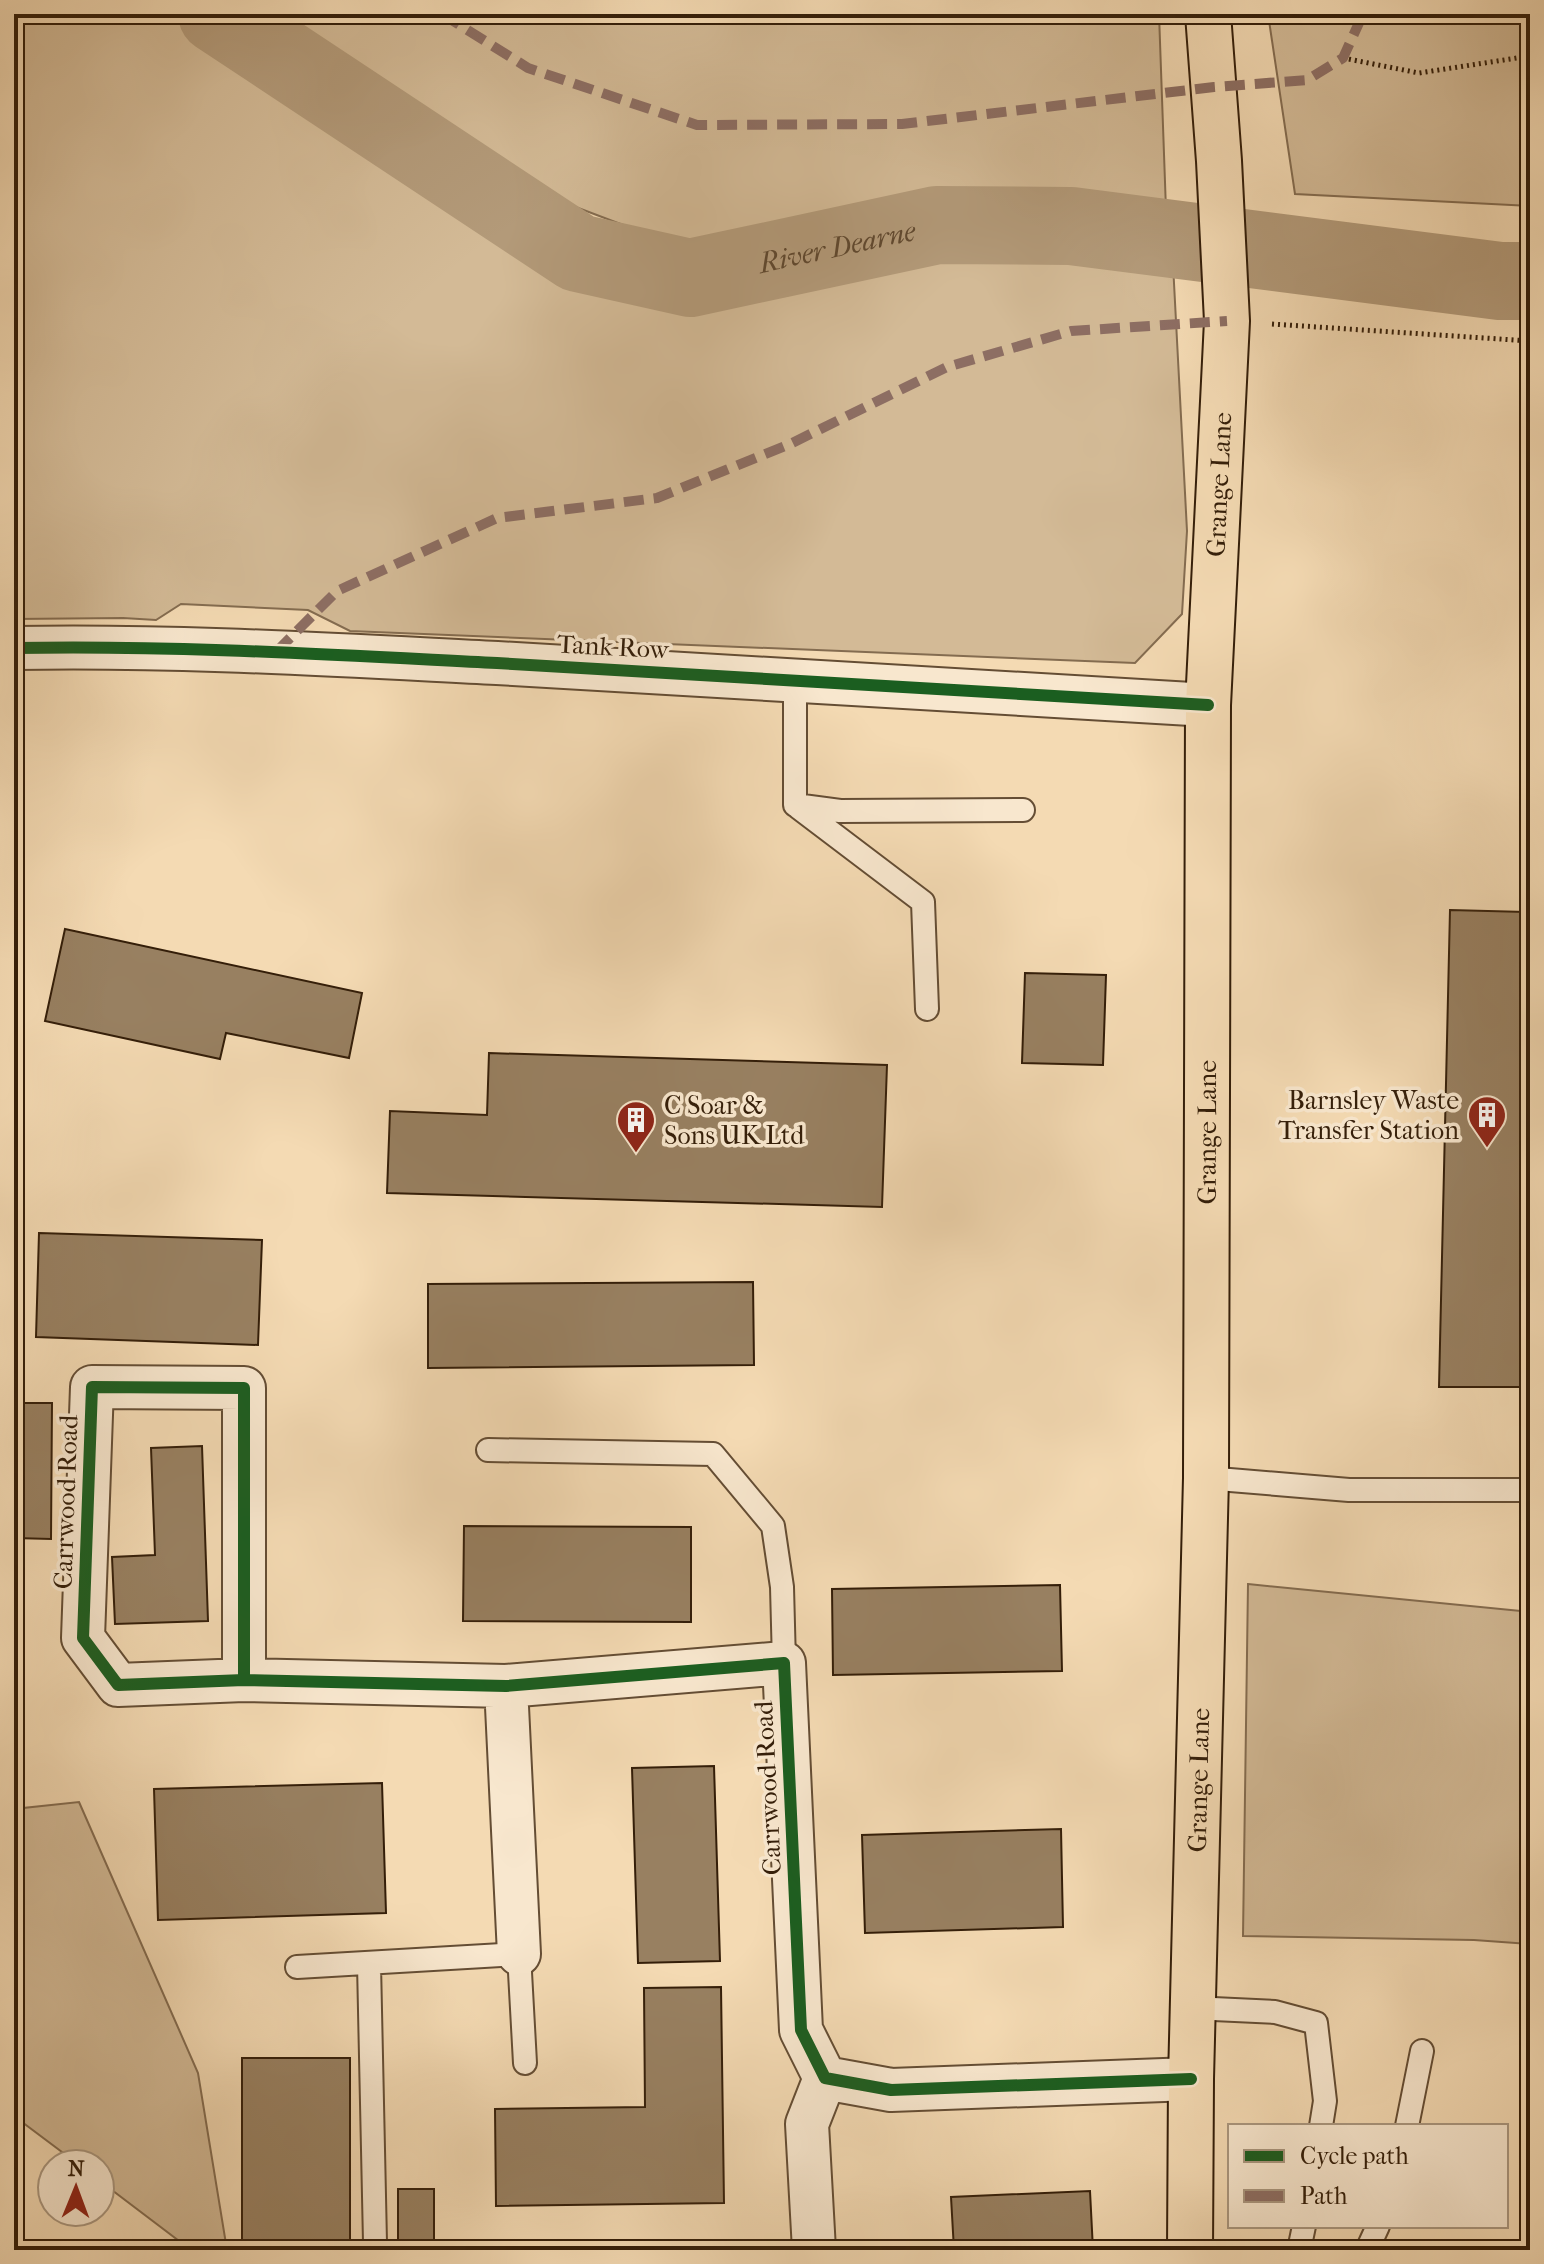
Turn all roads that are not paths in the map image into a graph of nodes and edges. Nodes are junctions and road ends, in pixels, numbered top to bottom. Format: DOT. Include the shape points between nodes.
graph roads {
  1 [pos="1208,14"];
  2 [pos="14,648"];
  3 [pos="795,679"];
  4 [pos="1208,705"];
  5 [pos="795,805"];
  6 [pos="1023,810"];
  7 [pos="927,1009"];
  8 [pos="488,1450"];
  9 [pos="1206,1478"];
  10 [pos="1530,1490"];
  11 [pos="784,1663"];
  12 [pos="244,1680"];
  13 [pos="506,1686"];
  14 [pos="519,1954"];
  15 [pos="369,1964"];
  16 [pos="297,1967"];
  17 [pos="1192,2008"];
  18 [pos="1422,2051"];
  19 [pos="525,2063"];
  20 [pos="825,2078"];
  21 [pos="1191,2079"];
  22 [pos="1321,2124"];
  23 [pos="1407,2124"];
  24 [pos="1304,2228"];
  25 [pos="1377,2228"];
  26 [pos="375,2242"];
  27 [pos="814,2250"];
  28 [pos="1190,2250"];
  29 [pos="1299,2250"];
  30 [pos="1367,2250"];
  1 -- 4 [label="highway, Grange Lane" via="1227,321"];
  2 -- 3 [label="street, Tank Row" via="276,652"];
  3 -- 4 [label="street, Tank Row"];
  3 -- 5 [label="lane"];
  4 -- 9 [label="highway, Grange Lane"];
  5 -- 6 [label="lane" via="855,812"];
  5 -- 7 [label="lane" via="923,902"];
  8 -- 11 [label="lane" via="713,1454 773,1526 782,1587"];
  9 -- 10 [label="lane" via="1349,1490"];
  9 -- 17 [label="highway, Grange Lane"];
  11 -- 13 [label="street, Carrwood Road"];
  11 -- 20 [label="street, Carrwood Road" via="801,2030"];
  12 -- 12 [label="street, Carrwood Road" via="118,1685 83,1638 92,1387 244,1388"];
  12 -- 13 [label="street, Carrwood Road"];
  13 -- 14 [label="street"];
  14 -- 15 [label="lane"];
  14 -- 19 [label="lane"];
  15 -- 16 [label="lane"];
  15 -- 26 [label="lane"];
  17 -- 21 [label="highway, Grange Lane"];
  17 -- 22 [label="lane" via="1275,2012 1316,2023 1325,2101"];
  18 -- 23 [label="lane"];
  20 -- 21 [label="street" via="891,2090"];
  20 -- 27 [label="street" via="807,2124"];
  21 -- 28 [label="highway, Grange Lane"];
  24 -- 29 [label="lane"];
  25 -- 30 [label="lane"];
}
